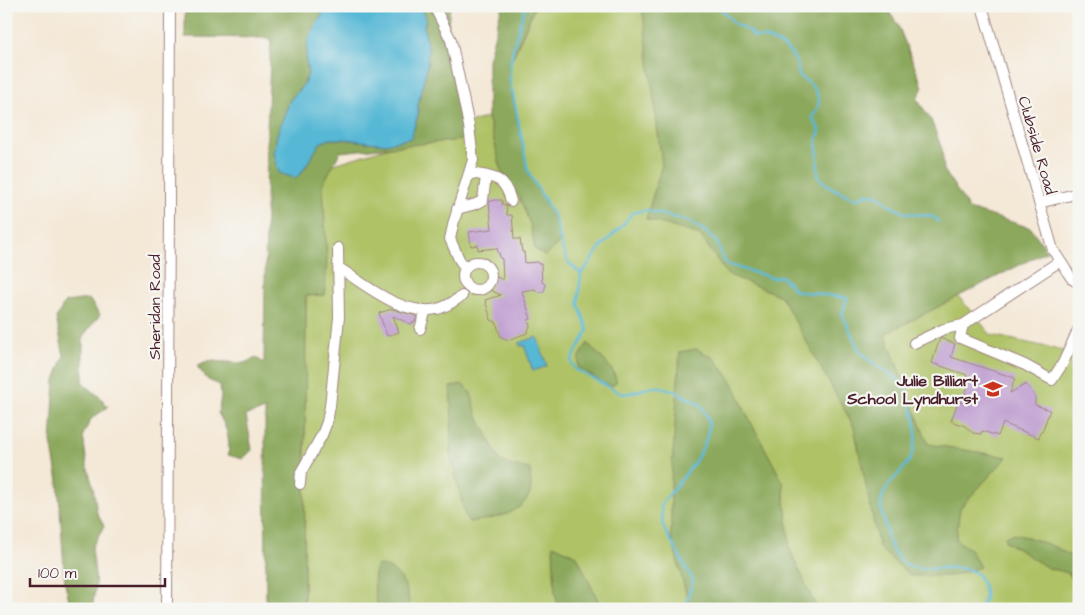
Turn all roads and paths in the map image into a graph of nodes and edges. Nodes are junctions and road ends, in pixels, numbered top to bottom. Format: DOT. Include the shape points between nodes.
graph roads {
  1 [pos="170,6"];
  2 [pos="433,6"];
  3 [pos="982,6"];
  4 [pos="469,173"];
  5 [pos="486,176"];
  6 [pos="1079,194"];
  7 [pos="511,201"];
  8 [pos="1039,203"];
  9 [pos="458,209"];
  10 [pos="338,248"];
  11 [pos="1060,261"];
  12 [pos="338,268"];
  13 [pos="465,268"];
  14 [pos="1079,283"];
  15 [pos="462,296"];
  16 [pos="426,310"];
  17 [pos="963,325"];
  18 [pos="1079,328"];
  19 [pos="420,330"];
  20 [pos="914,343"];
  21 [pos="300,484"];
  22 [pos="167,609"];
  1 -- 22 [label="street, Sheridan Road"];
  2 -- 4 [label="street" via="451,40 470,126 473,160"];
  3 -- 8 [label="street, Clubside Road"];
  4 -- 5 [label="street"];
  4 -- 9 [label="street"];
  5 -- 7 [label="street" via="504,183"];
  5 -- 9 [label="street" via="483,200"];
  6 -- 8 [label="street"];
  8 -- 11 [label="street, Clubside Road" via="1053,250"];
  9 -- 13 [label="street" via="450,239"];
  10 -- 12 [label="street"];
  11 -- 14 [label="street, Clubside Road" via="1072,279"];
  11 -- 17 [label="street"];
  12 -- 16 [label="street" via="396,304"];
  12 -- 21 [label="street" via="339,317 330,406 322,435 301,472"];
  15 -- 16 [label="street" via="447,306"];
  16 -- 19 [label="street"];
  17 -- 18 [label="street" via="960,338 1052,380"];
  17 -- 20 [label="street" via="944,329"];
}
